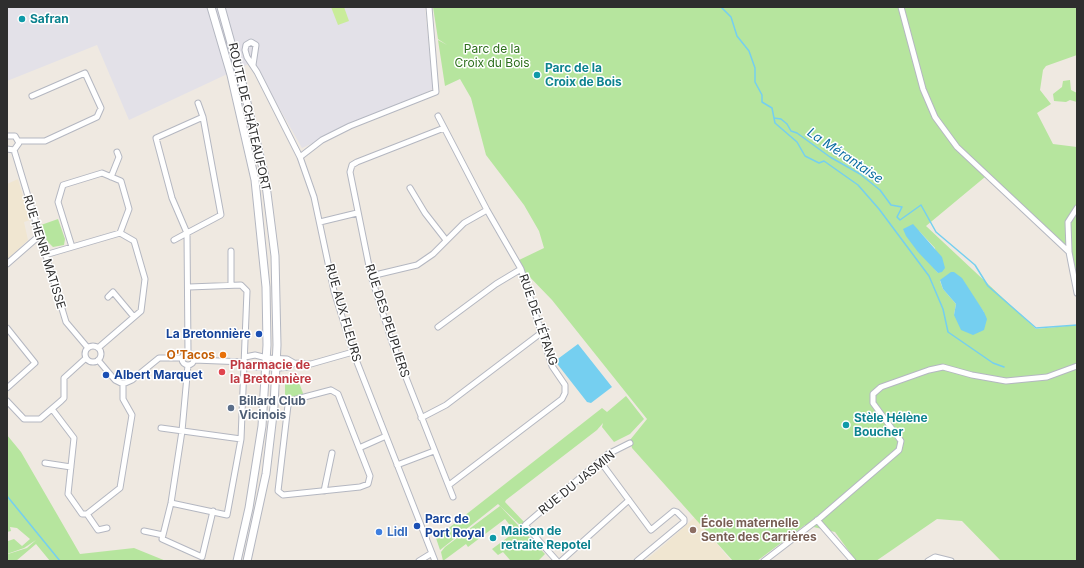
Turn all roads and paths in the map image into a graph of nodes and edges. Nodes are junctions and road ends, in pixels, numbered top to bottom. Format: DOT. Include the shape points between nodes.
graph roads {
  1 [pos="211,7"];
  2 [pos="221,7"];
  3 [pos="429,7"];
  4 [pos="901,7"];
  5 [pos="253,65"];
  6 [pos="32,96"];
  7 [pos="198,103"];
  8 [pos="438,116"];
  9 [pos="203,117"];
  10 [pos="444,128"];
  11 [pos="7,136"];
  12 [pos="18,141"];
  13 [pos="7,149"];
  14 [pos="14,150"];
  15 [pos="117,152"];
  16 [pos="300,157"];
  17 [pos="111,177"];
  18 [pos="410,188"];
  19 [pos="1077,208"];
  20 [pos="487,210"];
  21 [pos="357,213"];
  22 [pos="320,222"];
  23 [pos="120,233"];
  24 [pos="187,233"];
  25 [pos="39,236"];
  26 [pos="174,240"];
  27 [pos="446,240"];
  28 [pos="72,247"];
  29 [pos="231,251"];
  30 [pos="1069,252"];
  31 [pos="45,255"];
  32 [pos="7,264"];
  33 [pos="521,269"];
  34 [pos="371,276"];
  35 [pos="231,285"];
  36 [pos="188,286"];
  37 [pos="1077,293"];
  38 [pos="108,297"];
  39 [pos="134,317"];
  40 [pos="438,327"];
  41 [pos="7,328"];
  42 [pos="541,333"];
  43 [pos="88,348"];
  44 [pos="98,348"];
  45 [pos="188,352"];
  46 [pos="353,352"];
  47 [pos="86,358"];
  48 [pos="182,358"];
  49 [pos="271,358"];
  50 [pos="98,360"];
  51 [pos="194,360"];
  52 [pos="245,361"];
  53 [pos="294,363"];
  54 [pos="188,365"];
  55 [pos="1077,366"];
  56 [pos="266,368"];
  57 [pos="276,368"];
  58 [pos="123,384"];
  59 [pos="7,388"];
  60 [pos="7,401"];
  61 [pos="52,409"];
  62 [pos="422,418"];
  63 [pos="161,428"];
  64 [pos="182,432"];
  65 [pos="386,436"];
  66 [pos="241,439"];
  67 [pos="630,443"];
  68 [pos="358,448"];
  69 [pos="434,451"];
  70 [pos="332,453"];
  71 [pos="600,461"];
  72 [pos="45,463"];
  73 [pos="397,465"];
  74 [pos="71,467"];
  75 [pos="449,485"];
  76 [pos="324,491"];
  77 [pos="453,497"];
  78 [pos="629,500"];
  79 [pos="171,503"];
  80 [pos="213,511"];
  81 [pos="87,514"];
  82 [pos="815,522"];
  83 [pos="107,528"];
  84 [pos="144,531"];
  85 [pos="163,536"];
  86 [pos="432,553"];
  87 [pos="201,559"];
  88 [pos="237,561"];
  89 [pos="247,561"];
  90 [pos="419,561"];
  91 [pos="435,561"];
  92 [pos="557,561"];
  93 [pos="561,561"];
  94 [pos="637,561"];
  95 [pos="764,561"];
  96 [pos="852,561"];
  97 [pos="928,561"];
  98 [pos="951,561"];
  1 -- 49 [label="main road, ROUTE DE CHÂTEAUFORT" via="255,180"];
  2 -- 49 [label="main road, ROUTE DE CHÂTEAUFORT" via="244,86 265,177 275,256"];
  3 -- 16 [label="street" via="436,92 350,126 322,140"];
  4 -- 30 [label="street" via="924,89 935,117 957,147"];
  5 -- 16 [label="street, RUE AUX FLEURS"];
  6 -- 12 [label="street" via="85,73 101,108 97,116 45,140"];
  7 -- 9 [label="street"];
  8 -- 10 [label="street, RUE DE L'ÉTANG"];
  9 -- 24 [label="street" via="221,215"];
  9 -- 24 [label="street" via="156,138 172,198"];
  10 -- 20 [label="street, RUE DE L'ÉTANG"];
  10 -- 21 [label="street, RUE DES PEUPLIERS" via="352,165 350,172"];
  11 -- 12 [label="street" via="15,136"];
  12 -- 14 [label="street" via="18,146"];
  13 -- 14 [label="street"];
  14 -- 25 [label="street, RUE HENRI MATISSE"];
  15 -- 17 [label="street" via="119,157"];
  16 -- 22 [label="street, RUE AUX FLEURS"];
  17 -- 23 [label="street" via="121,181 129,209"];
  17 -- 28 [label="street" via="102,173 63,185 58,202"];
  18 -- 27 [label="street" via="425,214"];
  19 -- 30 [label="street" via="1068,222"];
  20 -- 27 [label="street" via="464,223"];
  20 -- 33 [label="street, RUE DE L'ÉTANG"];
  21 -- 22 [label="street"];
  21 -- 34 [label="street, RUE DES PEUPLIERS"];
  22 -- 46 [label="street, RUE AUX FLEURS" via="334,291"];
  23 -- 28 [label="street"];
  23 -- 39 [label="street" via="134,241 145,280 141,311"];
  24 -- 26 [label="street"];
  24 -- 36 [label="street"];
  25 -- 31 [label="street, RUE HENRI MATISSE"];
  25 -- 32 [label="street"];
  27 -- 34 [label="street" via="433,254 417,265"];
  28 -- 31 [label="street"];
  29 -- 35 [label="street"];
  30 -- 37 [label="street"];
  31 -- 43 [label="street, RUE HENRI MATISSE" via="66,322"];
  33 -- 40 [label="street" via="496,284"];
  33 -- 42 [label="street, RUE DE L'ÉTANG"];
  34 -- 62 [label="street, RUE DES PEUPLIERS" via="392,342"];
  35 -- 36 [label="street"];
  35 -- 52 [label="street" via="241,285 247,291"];
  36 -- 45 [label="street"];
  38 -- 39 [label="street" via="113,292"];
  39 -- 44 [label="street"];
  41 -- 59 [label="street" via="35,363"];
  42 -- 62 [label="street" via="446,405"];
  42 -- 75 [label="street, RUE DE L'ÉTANG" via="552,366 565,385 562,398"];
  43 -- 44 [label="street"];
  43 -- 47 [label="street"];
  44 -- 50 [label="street" via="101,354"];
  45 -- 48 [label="street"];
  45 -- 51 [label="street" via="193,355"];
  46 -- 53 [label="street" via="310,364"];
  46 -- 65 [label="street, RUE AUX FLEURS"];
  47 -- 50 [label="street"];
  47 -- 61 [label="street" via="64,378 64,398"];
  48 -- 54 [label="street" via="183,363"];
  48 -- 58 [label="street" via="159,358 132,380"];
  49 -- 52 [label="street" via="255,355"];
  49 -- 53 [label="street" via="288,359"];
  49 -- 56 [label="main road, ROUTE DE CHÂTEAUFORT"];
  49 -- 57 [label="main road, ROUTE DE CHÂTEAUFORT"];
  50 -- 58 [label="street" via="115,380"];
  51 -- 52 [label="street"];
  51 -- 54 [label="street"];
  52 -- 56 [label="street"];
  52 -- 66 [label="street"];
  53 -- 57 [label="street"];
  54 -- 64 [label="street"];
  55 -- 82 [label="street" via="1047,377 1006,381 943,367 881,387 873,394 873,403 901,440 899,450"];
  56 -- 57 [label="street"];
  56 -- 88 [label="main road, ROUTE DE CHÂTEAUFORT" via="256,472"];
  57 -- 89 [label="main road, ROUTE DE CHÂTEAUFORT" via="266,474"];
  58 -- 81 [label="street" via="123,399 132,415 120,488"];
  60 -- 61 [label="street" via="27,420 40,419"];
  61 -- 74 [label="street" via="74,438"];
  62 -- 69 [label="street, RUE DES PEUPLIERS"];
  63 -- 64 [label="street"];
  64 -- 66 [label="street"];
  64 -- 79 [label="street"];
  65 -- 68 [label="street"];
  65 -- 73 [label="street, RUE AUX FLEURS"];
  66 -- 80 [label="street" via="227,515"];
  67 -- 71 [label="street, RUE DU JASMIN"];
  68 -- 76 [label="street" via="370,476 368,484"];
  68 -- 76 [label="street" via="338,394 328,390 290,402 278,491 287,496"];
  69 -- 73 [label="street"];
  69 -- 75 [label="street, RUE DES PEUPLIERS"];
  70 -- 76 [label="street"];
  71 -- 78 [label="street"];
  71 -- 92 [label="street, RUE DU JASMIN" via="525,525"];
  72 -- 74 [label="street"];
  73 -- 86 [label="street, RUE AUX FLEURS"];
  74 -- 81 [label="street" via="68,494 82,514"];
  75 -- 77 [label="street, RUE DES PEUPLIERS"];
  78 -- 93 [label="street"];
  78 -- 94 [label="street" via="651,530 674,511 685,521"];
  79 -- 80 [label="street"];
  79 -- 85 [label="street"];
  80 -- 87 [label="street"];
  81 -- 83 [label="street" via="98,530"];
  82 -- 95 [label="street"];
  82 -- 96 [label="street"];
  84 -- 85 [label="street"];
  85 -- 87 [label="street" via="162,539"];
  86 -- 90 [label="street"];
  86 -- 91 [label="street, RUE AUX FLEURS"];
  97 -- 98 [label="street" via="935,558"];
}
